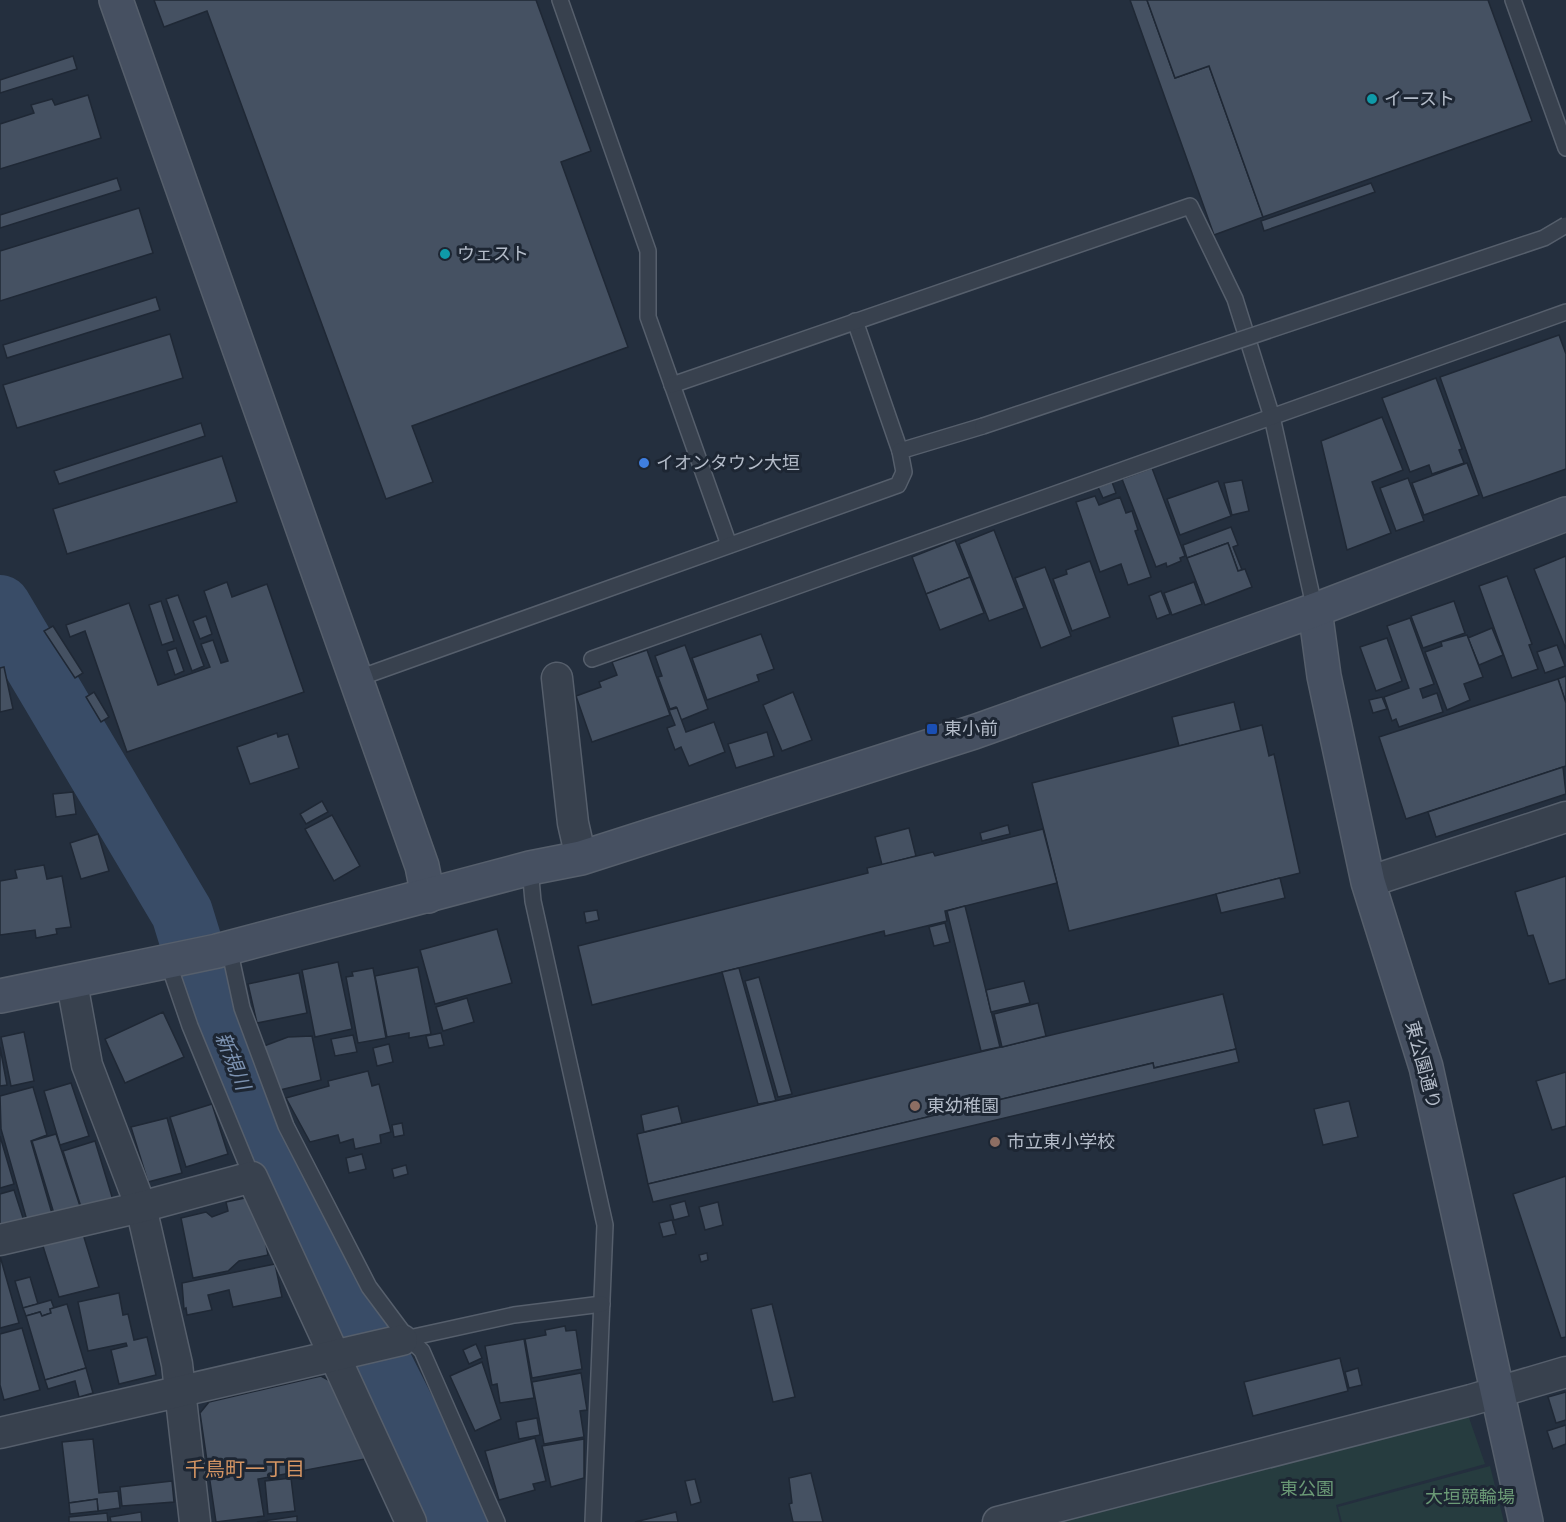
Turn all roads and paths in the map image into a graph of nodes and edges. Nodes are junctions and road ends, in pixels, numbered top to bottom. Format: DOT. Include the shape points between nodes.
graph roads {
  1 [pos="116,0"];
  2 [pos="560,0"];
  3 [pos="1513,0"];
  4 [pos="1566,148"];
  5 [pos="1566,225"];
  6 [pos="1566,312"];
  7 [pos="855,321"];
  8 [pos="672,385"];
  9 [pos="1272,417"];
  10 [pos="900,451"];
  11 [pos="1566,514"];
  12 [pos="729,545"];
  13 [pos="1315,610"];
  14 [pos="592,659"];
  15 [pos="557,678"];
  16 [pos="356,679"];
  17 [pos="1566,817"];
  18 [pos="581,858"];
  19 [pos="530,868"];
  20 [pos="1368,882"];
  21 [pos="428,896"];
  22 [pos="223,950"];
  23 [pos="172,962"];
  24 [pos="72,983"];
  25 [pos="0,996"];
  26 [pos="252,1177"];
  27 [pos="141,1207"];
  28 [pos="0,1240"];
  29 [pos="602,1304"];
  30 [pos="405,1339"];
  31 [pos="342,1354"];
  32 [pos="1566,1372"];
  33 [pos="180,1392"];
  34 [pos="1497,1393"];
  35 [pos="0,1433"];
  36 [pos="195,1522"];
  37 [pos="411,1522"];
  38 [pos="496,1522"];
  39 [pos="592,1522"];
  40 [pos="998,1522"];
  41 [pos="1526,1522"];
  1 -- 16 [label="street"];
  2 -- 8 [label="lane" via="648,251 648,317"];
  3 -- 4 [label="lane"];
  5 -- 10 [label="lane, bridge" via="1544,238"];
  6 -- 9 [label="lane"];
  7 -- 8 [label="lane"];
  7 -- 9 [label="lane" via="1190,206 1235,299"];
  7 -- 10 [label="lane"];
  8 -- 12 [label="lane"];
  9 -- 13 [label="lane"];
  9 -- 14 [label="lane"];
  10 -- 12 [label="lane" via="904,472 898,485"];
  11 -- 13 [label="street"];
  12 -- 16 [label="lane"];
  13 -- 18 [label="street" via="974,732"];
  13 -- 20 [label="street, 東公園通り" via="1324,676"];
  15 -- 18 [label="street" via="573,823"];
  16 -- 21 [label="street" via="422,866"];
  17 -- 20 [label="street"];
  18 -- 19 [label="street"];
  19 -- 21 [label="street"];
  19 -- 29 [label="lane" via="605,1225"];
  20 -- 34 [label="street, 東公園通り" via="1426,1067"];
  21 -- 22 [label="street"];
  22 -- 23 [label="street"];
  22 -- 30 [label="lane" via="286,1126 369,1287"];
  23 -- 24 [label="street"];
  23 -- 26 [label="lane" via="190,1026"];
  24 -- 25 [label="street"];
  24 -- 27 [label="street" via="87,1065"];
  26 -- 27 [label="street"];
  26 -- 31 [label="street"];
  27 -- 28 [label="street"];
  27 -- 33 [label="street"];
  29 -- 30 [label="lane" via="514,1315"];
  29 -- 39 [label="lane"];
  30 -- 31 [label="street"];
  30 -- 38 [label="lane" via="422,1351"];
  31 -- 33 [label="street"];
  31 -- 37 [label="street"];
  32 -- 34 [label="street"];
  33 -- 35 [label="street"];
  33 -- 36 [label="street"];
  34 -- 40 [label="street"];
  34 -- 41 [label="street, 東公園通り"];
}
